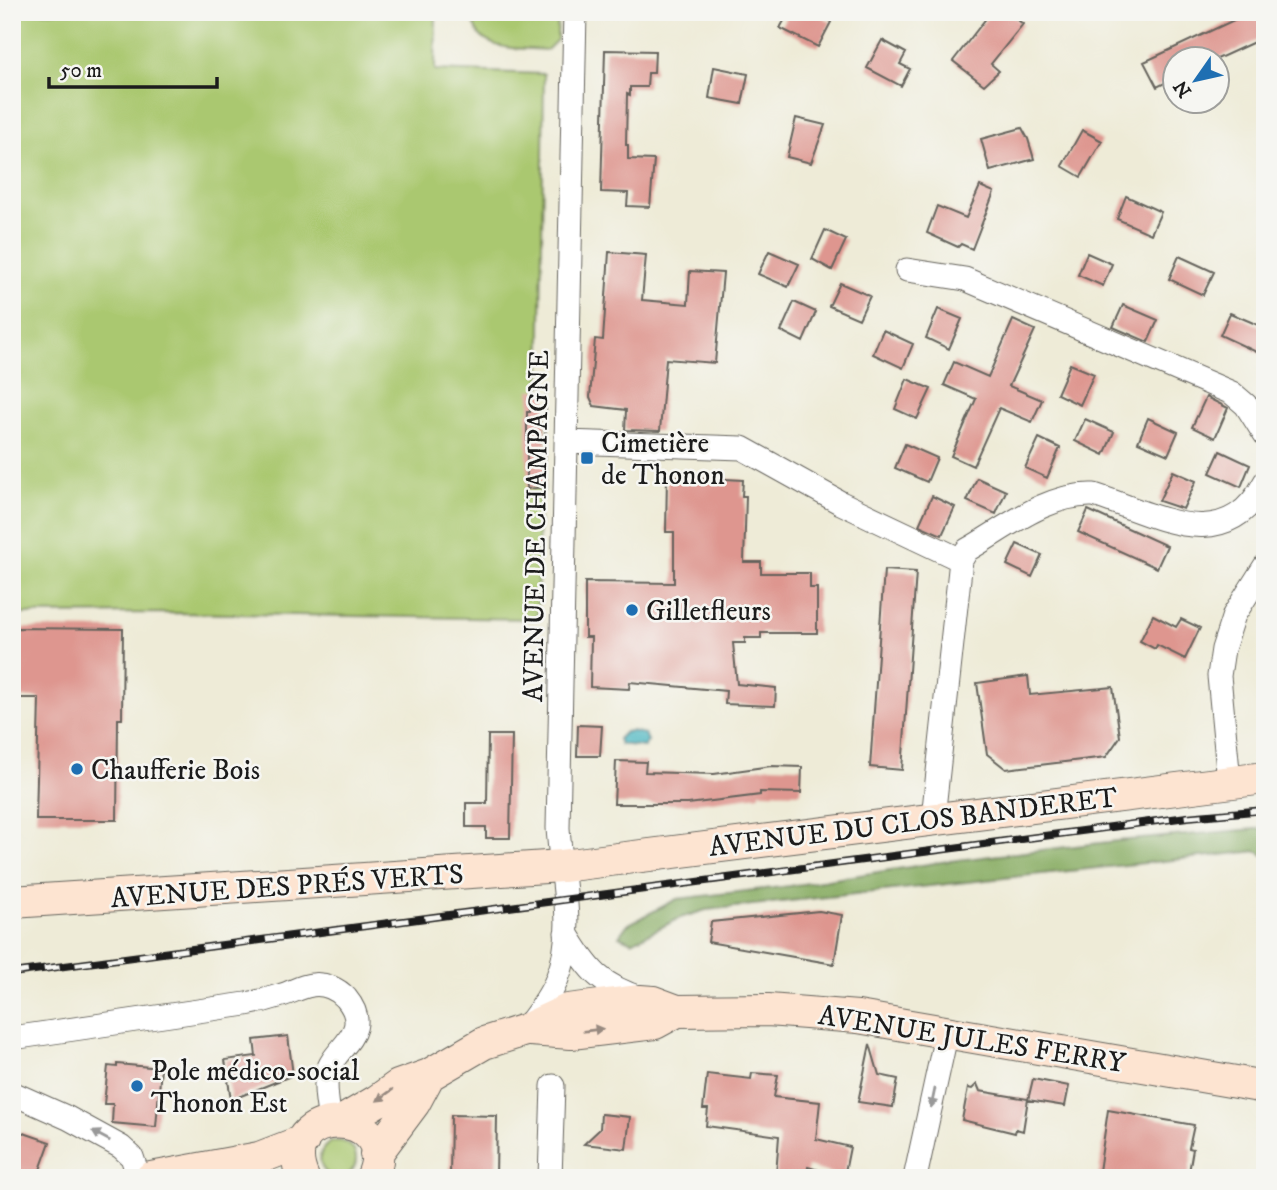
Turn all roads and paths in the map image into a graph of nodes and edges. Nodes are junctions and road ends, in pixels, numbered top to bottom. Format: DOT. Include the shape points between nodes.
graph roads {
  1 [pos="575,12"];
  2 [pos="906,270"];
  3 [pos="1265,435"];
  4 [pos="566,442"];
  5 [pos="1265,482"];
  6 [pos="961,560"];
  7 [pos="1265,566"];
  8 [pos="1265,778"];
  9 [pos="1229,781"];
  10 [pos="933,818"];
  11 [pos="562,866"];
  12 [pos="12,902"];
  13 [pos="566,933"];
  14 [pos="665,1006"];
  15 [pos="525,1030"];
  16 [pos="947,1031"];
  17 [pos="12,1038"];
  18 [pos="429,1075"];
  19 [pos="553,1086"];
  20 [pos="1265,1087"];
  21 [pos="12,1093"];
  22 [pos="337,1121"];
  23 [pos="303,1141"];
  24 [pos="378,1167"];
  25 [pos="139,1178"];
  26 [pos="151,1178"];
  27 [pos="303,1178"];
  28 [pos="550,1178"];
  29 [pos="915,1178"];
  1 -- 4 [label="street, AVENUE DE CHAMPAGNE"];
  2 -- 3 [label="street" via="965,279 1232,393"];
  4 -- 6 [label="street" via="742,448 841,503"];
  4 -- 11 [label="street, AVENUE DE CHAMPAGNE" via="558,828"];
  5 -- 6 [label="street" via="1236,516 1195,527 1094,495 1063,497 967,550"];
  6 -- 10 [label="street"];
  7 -- 9 [label="street" via="1234,615 1223,649 1219,676"];
  8 -- 9 [label="street, AVENUE DU CLOS BANDERET"];
  9 -- 10 [label="street, AVENUE DU CLOS BANDERET"];
  10 -- 11 [label="street, AVENUE DU CLOS BANDERET"];
  11 -- 12 [label="street, AVENUE DES PRÉS VERTS"];
  11 -- 13 [label="street, AVENUE DE CHAMPAGNE"];
  13 -- 14 [label="street" via="601,981"];
  13 -- 15 [label="street, AVENUE DE CHAMPAGNE" via="556,982"];
  14 -- 15 [label="street, AVENUE JULES FERRY" via="655,1023 571,1033"];
  14 -- 16 [label="street, AVENUE JULES FERRY" via="813,1013"];
  15 -- 18 [label="street, AVENUE JULES FERRY" via="484,1043"];
  16 -- 20 [label="street, AVENUE JULES FERRY"];
  16 -- 29 [label="street, one-way"];
  17 -- 22 [label="street" via="246,1004 322,985 349,1001 355,1021 349,1042 327,1074 326,1094"];
  18 -- 22 [label="street, AVENUE JULES FERRY, one-way" via="398,1086"];
  18 -- 24 [label="street"];
  19 -- 28 [label="street"];
  25 -- 21 [label="street, one-way" via="125,1150"];
  22 -- 23 [label="street, AVENUE JULES FERRY" via="317,1126"];
  22 -- 24 [label="street" via="368,1135"];
  23 -- 26 [label="street, AVENUE JULES FERRY" via="259,1158"];
  23 -- 27 [label="street" via="299,1160"];
}
